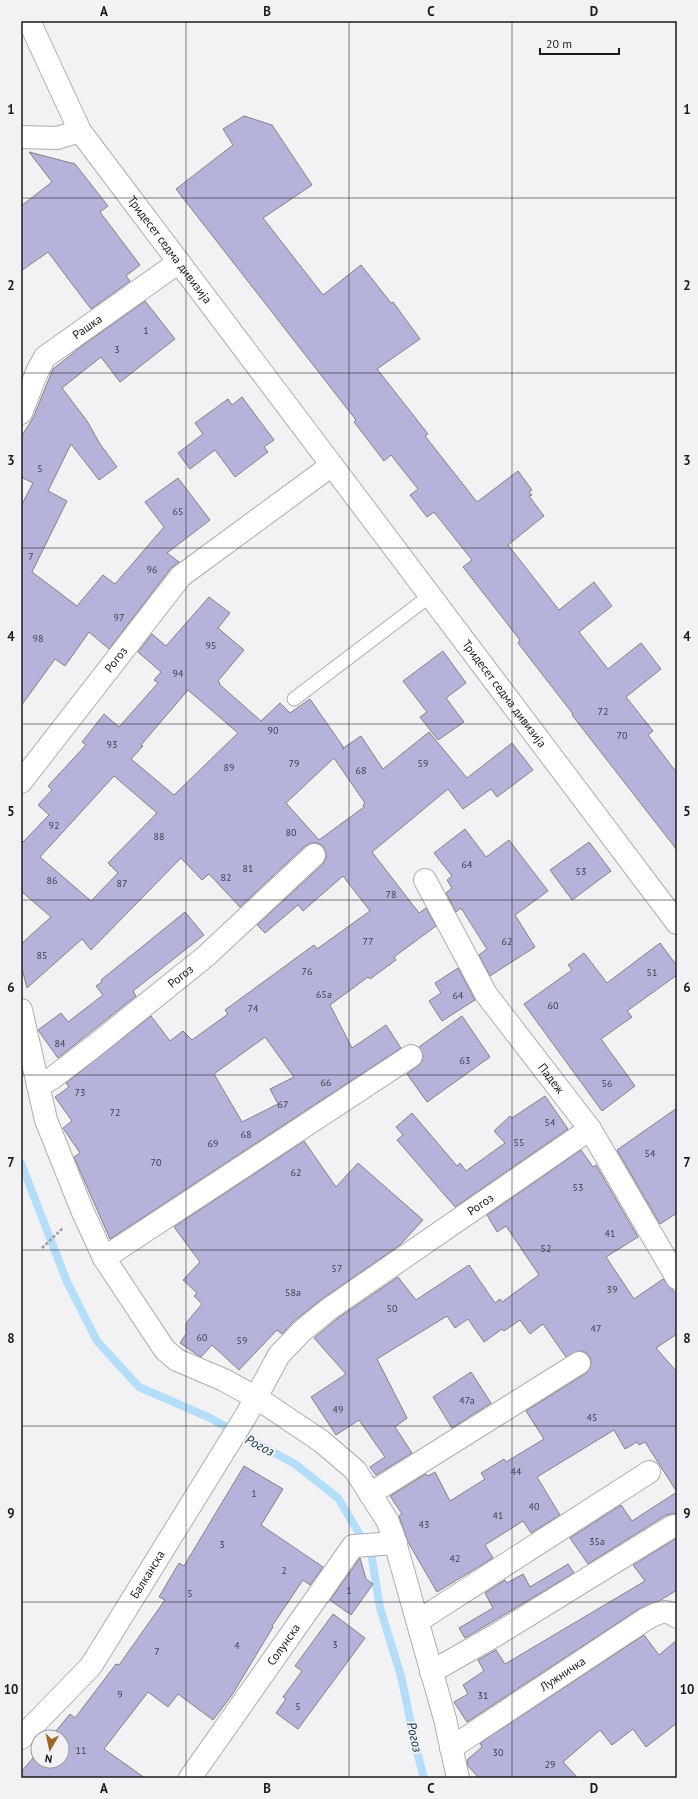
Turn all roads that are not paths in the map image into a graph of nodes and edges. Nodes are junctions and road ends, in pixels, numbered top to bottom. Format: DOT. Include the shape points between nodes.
graph roads {
  1 [pos="29,21"];
  2 [pos="80,131"];
  3 [pos="21,137"];
  4 [pos="179,262"];
  5 [pos="21,413"];
  6 [pos="332,465"];
  7 [pos="431,595"];
  8 [pos="294,699"];
  9 [pos="21,782"];
  10 [pos="314,855"];
  11 [pos="424,880"];
  12 [pos="677,923"];
  13 [pos="21,1010"];
  14 [pos="411,1056"];
  15 [pos="38,1086"];
  16 [pos="590,1129"];
  17 [pos="104,1258"];
  18 [pos="677,1278"];
  19 [pos="579,1363"];
  20 [pos="252,1406"];
  21 [pos="649,1472"];
  22 [pos="370,1494"];
  23 [pos="673,1526"];
  24 [pos="387,1543"];
  25 [pos="677,1617"];
  26 [pos="418,1621"];
  27 [pos="431,1672"];
  28 [pos="21,1738"];
  29 [pos="451,1748"];
  30 [pos="190,1778"];
  31 [pos="458,1778"];
  1 -- 2 [label="street, Тридесет седма дивизија"];
  2 -- 3 [label="street" via="57,138"];
  2 -- 4 [label="street, Тридесет седма дивизија"];
  4 -- 5 [label="street, Рашка" via="45,357"];
  4 -- 6 [label="street, Тридесет седма дивизија"];
  6 -- 7 [label="street, Тридесет седма дивизија"];
  6 -- 9 [label="street, Рогоз" via="181,576"];
  7 -- 8 [label="lane"];
  7 -- 12 [label="street, Тридесет седма дивизија"];
  10 -- 15 [label="street, Рогоз" via="206,956 87,1052"];
  11 -- 16 [label="street, Падеж" via="486,994"];
  13 -- 15 [label="street"];
  14 -- 17 [label="street"];
  15 -- 17 [label="street" via="46,1120"];
  16 -- 18 [label="street, Падеж"];
  16 -- 20 [label="street, Рогоз" via="329,1309 302,1331 279,1355"];
  17 -- 20 [label="street" via="165,1350 177,1360 224,1380"];
  19 -- 22 [label="street"];
  20 -- 22 [label="street" via="320,1440 355,1470"];
  20 -- 28 [label="street, Балканска" via="91,1666"];
  21 -- 26 [label="street"];
  22 -- 24 [label="street" via="388,1520"];
  23 -- 27 [label="street"];
  24 -- 26 [label="street"];
  24 -- 30 [label="street, Солунска" via="353,1546"];
  25 -- 29 [label="street, Лужничка" via="671,1612 663,1611 646,1619"];
  26 -- 27 [label="street"];
  27 -- 29 [label="street"];
  29 -- 31 [label="street"];
}
